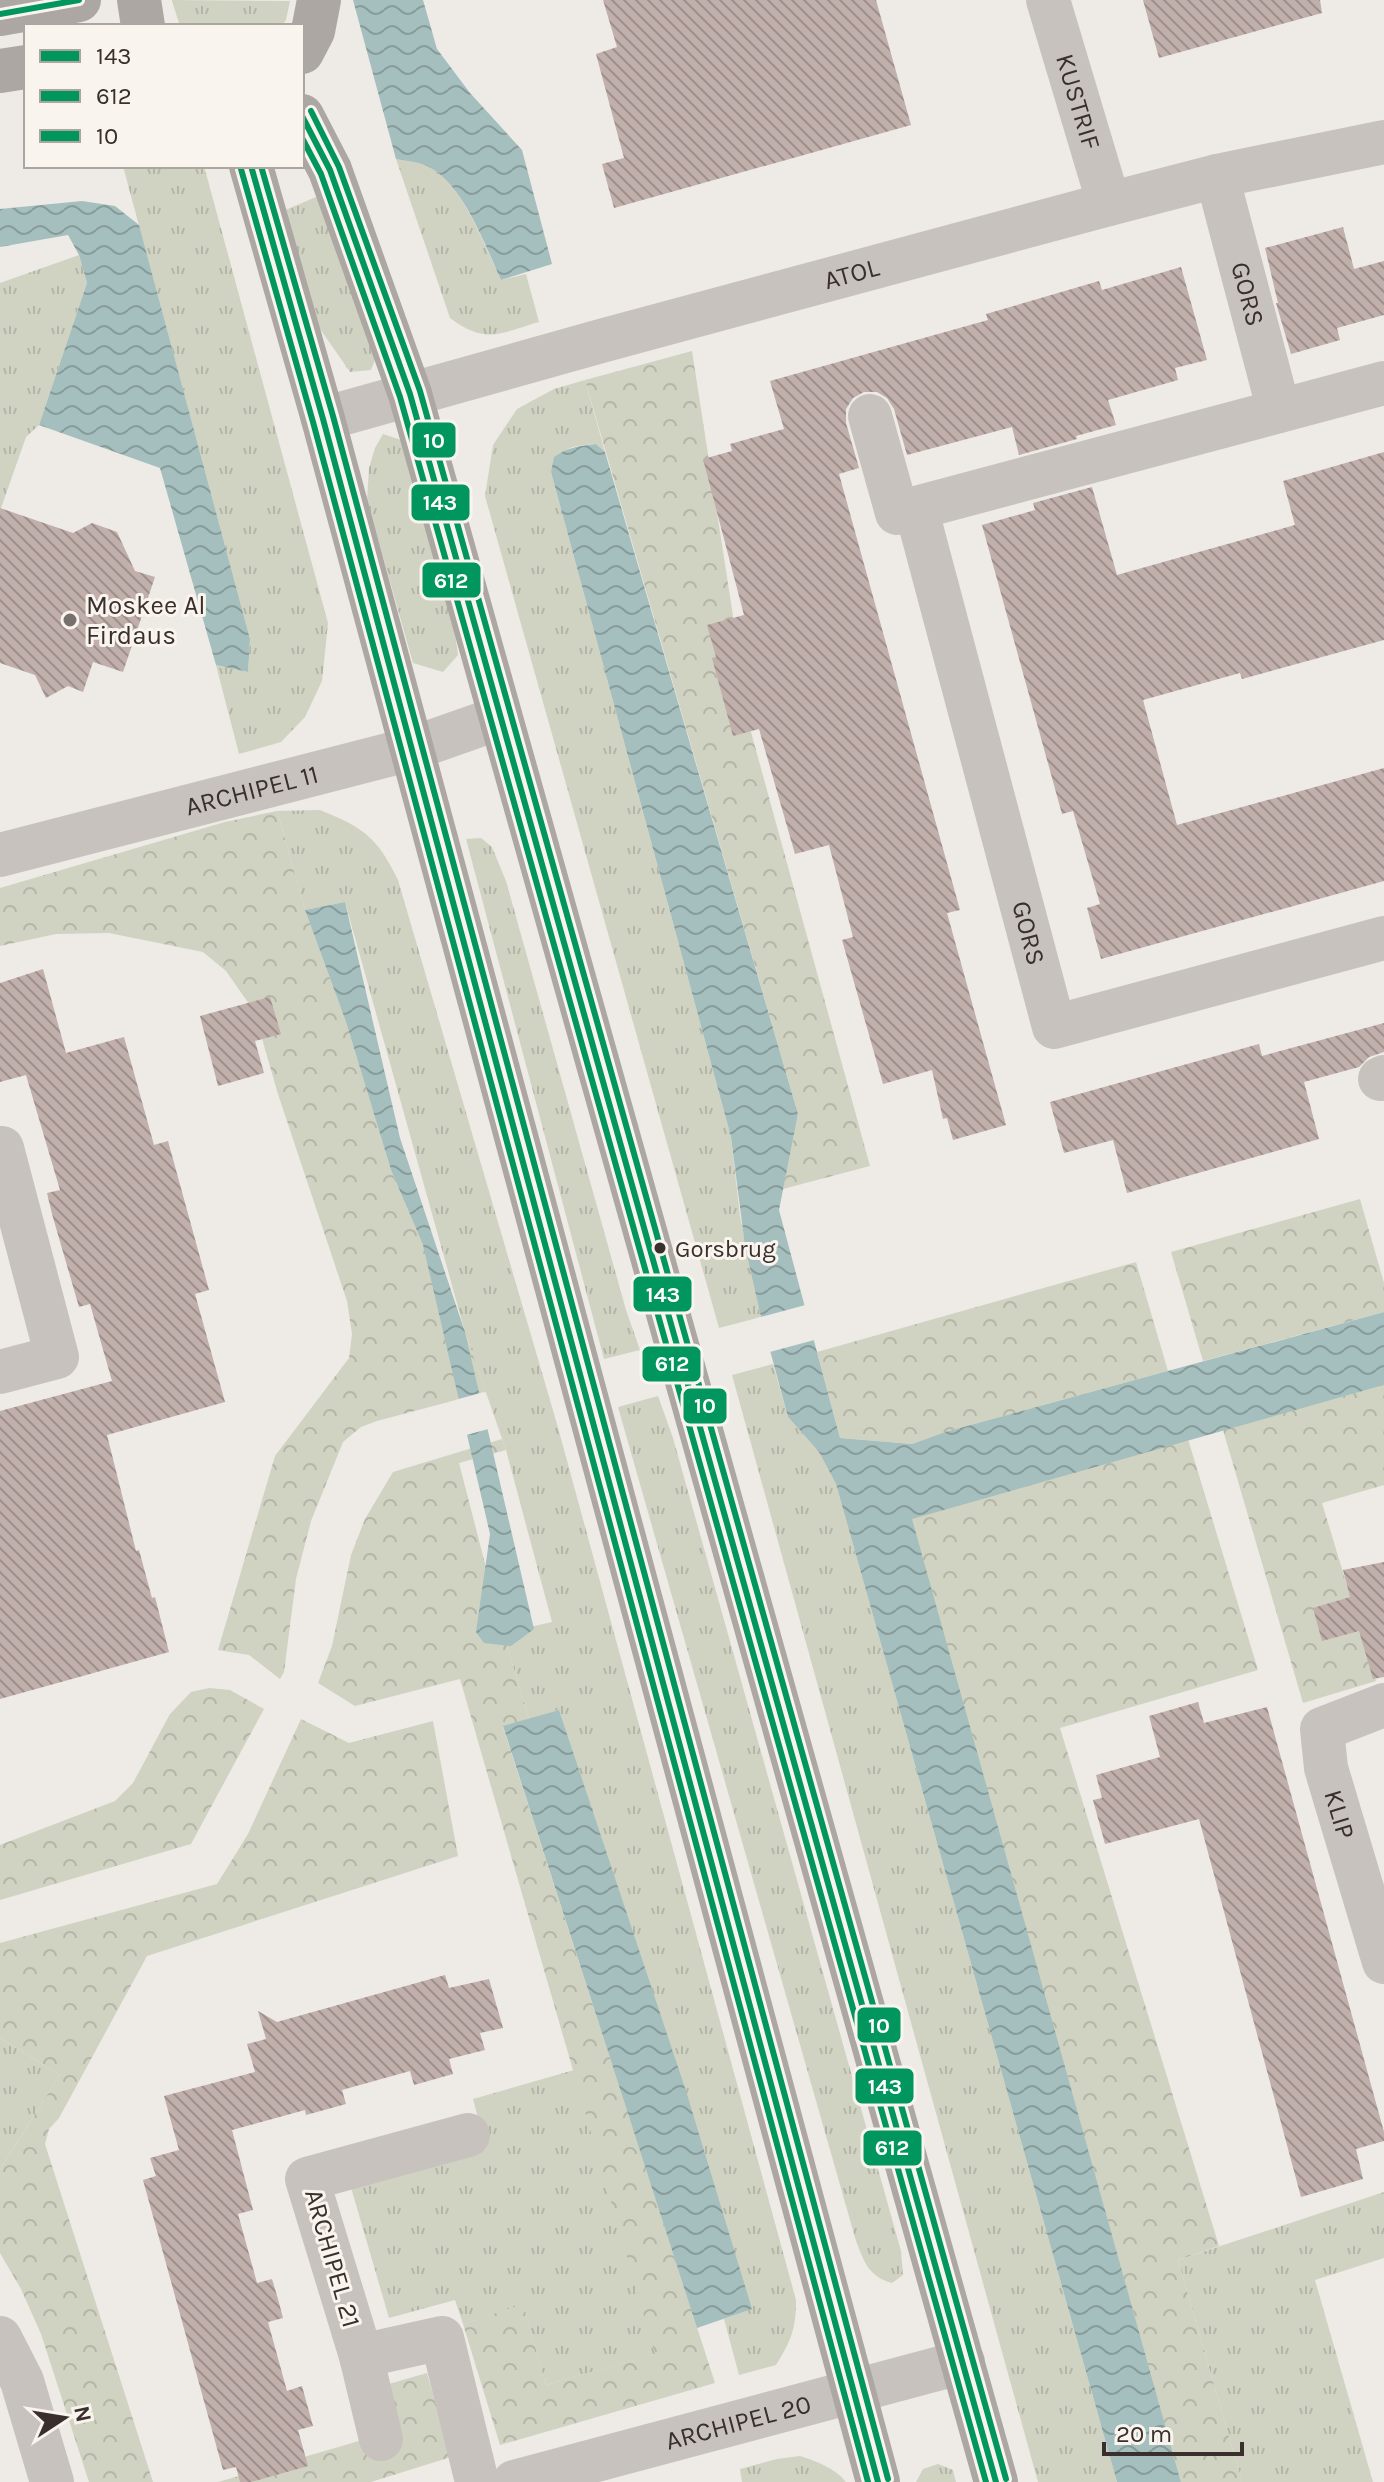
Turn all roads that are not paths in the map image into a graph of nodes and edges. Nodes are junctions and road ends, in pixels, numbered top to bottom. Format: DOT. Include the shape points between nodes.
graph roads {
  1 [pos="79,0"];
  2 [pos="139,0"];
  3 [pos="319,0"];
  4 [pos="1048,0"];
  5 [pos="0,14"];
  6 [pos="143,24"];
  7 [pos="304,48"];
  8 [pos="24,67"];
  9 [pos="0,71"];
  10 [pos="304,120"];
  11 [pos="1384,142"];
  12 [pos="252,168"];
  13 [pos="1217,176"];
  14 [pos="1109,204"];
  15 [pos="1384,383"];
  16 [pos="410,394"];
  17 [pos="1279,411"];
  18 [pos="870,416"];
  19 [pos="323,419"];
  20 [pos="916,508"];
  21 [pos="499,718"];
  22 [pos="411,749"];
  23 [pos="0,855"];
  24 [pos="1384,938"];
  25 [pos="2,1148"];
  26 [pos="11,1228"];
  27 [pos="0,1372"];
  28 [pos="1384,1705"];
  29 [pos="1384,1962"];
  30 [pos="468,2135"];
  31 [pos="0,2338"];
  32 [pos="361,2356"];
  33 [pos="963,2362"];
  34 [pos="855,2392"];
  35 [pos="381,2439"];
  36 [pos="52,2482"];
  37 [pos="477,2482"];
  38 [pos="514,2482"];
  39 [pos="878,2482"];
  40 [pos="996,2482"];
  1 -- 5 [label="main road"];
  2 -- 6 [label="main road"];
  3 -- 7 [label="main road"];
  4 -- 14 [label="street, KUSTRIF"];
  8 -- 9 [label="main road"];
  10 -- 16 [label="main road" via="330,170"];
  11 -- 13 [label="street, ATOL"];
  12 -- 19 [label="main road"];
  13 -- 14 [label="street, ATOL"];
  13 -- 17 [label="street, GORS"];
  14 -- 16 [label="street, ATOL"];
  15 -- 17 [label="street"];
  16 -- 19 [label="street, ATOL"];
  16 -- 21 [label="main road"];
  17 -- 20 [label="street"];
  18 -- 20 [label="street" via="897,513"];
  19 -- 22 [label="main road"];
  20 -- 24 [label="street, GORS" via="1054,1027"];
  21 -- 22 [label="street, ARCHIPEL 11"];
  21 -- 33 [label="main road"];
  22 -- 23 [label="street, ARCHIPEL 11"];
  22 -- 34 [label="main road"];
  25 -- 26 [label="street"];
  26 -- 27 [label="street" via="57,1357"];
  28 -- 29 [label="street, KLIP" via="1322,1729 1326,1768"];
  30 -- 32 [label="street, ARCHIPEL 21" via="307,2179"];
  31 -- 36 [label="street" via="22,2381"];
  32 -- 35 [label="street, ARCHIPEL 21"];
  32 -- 37 [label="street, ARCHIPEL 21" via="442,2338"];
  33 -- 34 [label="street, ARCHIPEL 20"];
  33 -- 40 [label="main road"];
  34 -- 38 [label="street, ARCHIPEL 20"];
  34 -- 39 [label="main road"];
}
